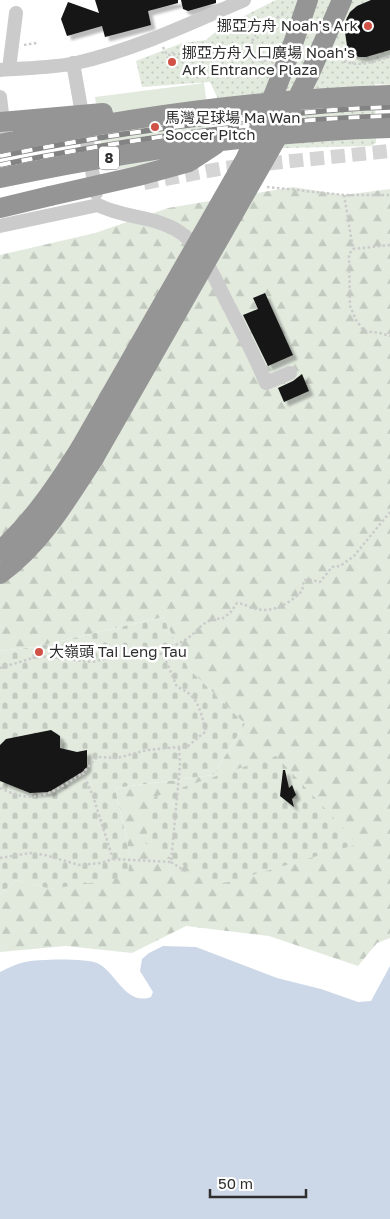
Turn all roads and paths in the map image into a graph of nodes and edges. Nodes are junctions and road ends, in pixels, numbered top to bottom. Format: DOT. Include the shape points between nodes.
graph roads {
  1 [pos="244,0"];
  2 [pos="342,0"];
  3 [pos="300,6"];
  4 [pos="16,13"];
  5 [pos="162,45"];
  6 [pos="334,52"];
  7 [pos="245,54"];
  8 [pos="390,56"];
  9 [pos="273,60"];
  10 [pos="73,63"];
  11 [pos="4,70"];
  12 [pos="390,95"];
  13 [pos="0,97"];
  14 [pos="390,128"];
  15 [pos="1,134"];
  16 [pos="218,142"];
  17 [pos="0,178"];
  18 [pos="266,187"];
  19 [pos="344,194"];
  20 [pos="390,195"];
  21 [pos="98,205"];
  22 [pos="0,208"];
  23 [pos="0,226"];
  24 [pos="390,245"];
  25 [pos="353,249"];
  26 [pos="390,336"];
  27 [pos="290,373"];
  28 [pos="87,453"];
  29 [pos="390,512"];
  30 [pos="0,551"];
  31 [pos="0,574"];
  32 [pos="158,649"];
  33 [pos="0,668"];
  34 [pos="179,747"];
  35 [pos="83,773"];
  36 [pos="0,788"];
  37 [pos="0,858"];
  38 [pos="113,859"];
  39 [pos="171,862"];
  40 [pos="188,873"];
  1 -- 10 [label="street" via="142,43"];
  2 -- 28 [label="highway, bridge" via="283,127"];
  3 -- 7 [label="path" via="258,30"];
  3 -- 28 [label="highway, bridge" via="290,57 260,130"];
  4 -- 11 [label="street"];
  5 -- 7 [label="path" via="167,55 209,51"];
  6 -- 8 [label="path" via="339,59 364,64"];
  7 -- 9 [label="path" via="256,61"];
  10 -- 11 [label="street"];
  10 -- 21 [label="street"];
  12 -- 15 [label="highway, bridge" via="214,109 158,108"];
  13 -- 15 [label="street"];
  14 -- 16 [label="highway, 8, bridge"];
  16 -- 17 [label="highway, 8, bridge"];
  16 -- 22 [label="highway, bridge" via="189,162"];
  18 -- 19 [label="path"];
  19 -- 20 [label="path"];
  19 -- 25 [label="path"];
  21 -- 23 [label="street"];
  21 -- 27 [label="street" via="180,231 199,251 214,276 266,383"];
  24 -- 25 [label="path"];
  25 -- 26 [label="path" via="349,254 348,268 350,306 364,331"];
  28 -- 30 [label="highway" via="32,519"];
  28 -- 31 [label="highway" via="65,503 36,541"];
  29 -- 32 [label="path" via="354,556 340,566 332,567 320,582 304,580 302,591 280,608 256,609 237,603 222,619 215,618 185,640"];
  32 -- 33 [label="path" via="92,662 39,656"];
  32 -- 34 [label="path" via="177,687 186,690 198,703 206,732 188,746"];
  34 -- 35 [label="path" via="147,750 117,758 97,757"];
  34 -- 39 [label="path"];
  35 -- 36 [label="path" via="42,797 21,796"];
  35 -- 38 [label="path"];
  37 -- 38 [label="path" via="30,853 79,866"];
  38 -- 39 [label="path"];
  39 -- 40 [label="path"];
}
